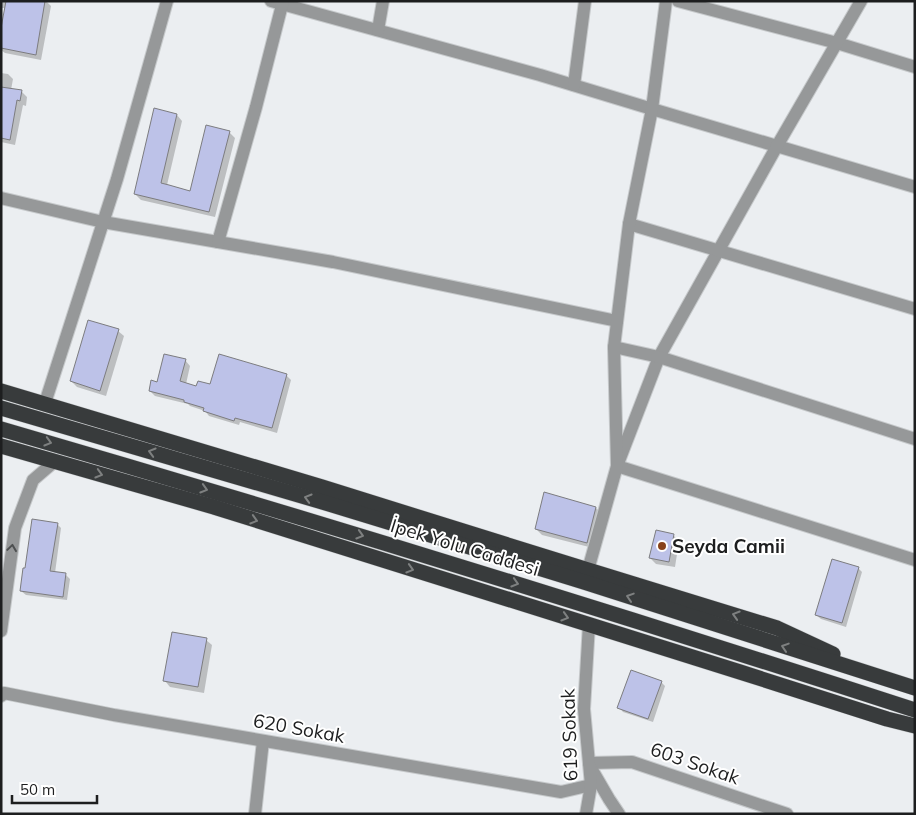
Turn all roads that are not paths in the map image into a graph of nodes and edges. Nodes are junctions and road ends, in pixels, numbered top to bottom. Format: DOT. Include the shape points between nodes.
graph roads {
  1 [pos="168,1"];
  2 [pos="383,1"];
  3 [pos="585,1"];
  4 [pos="666,1"];
  5 [pos="678,1"];
  6 [pos="861,1"];
  7 [pos="279,2"];
  8 [pos="378,30"];
  9 [pos="837,43"];
  10 [pos="915,68"];
  11 [pos="574,85"];
  12 [pos="652,110"];
  13 [pos="777,146"];
  14 [pos="915,187"];
  15 [pos="1,198"];
  16 [pos="103,222"];
  17 [pos="629,224"];
  18 [pos="218,242"];
  19 [pos="719,250"];
  20 [pos="915,308"];
  21 [pos="617,321"];
  22 [pos="614,347"];
  23 [pos="659,357"];
  24 [pos="1,391"];
  25 [pos="45,403"];
  26 [pos="1,408"];
  27 [pos="1,429"];
  28 [pos="915,439"];
  29 [pos="1,446"];
  30 [pos="54,462"];
  31 [pos="617,466"];
  32 [pos="915,560"];
  33 [pos="588,570"];
  34 [pos="589,624"];
  35 [pos="1,631"];
  36 [pos="893,682"];
  37 [pos="915,688"];
  38 [pos="1,696"];
  39 [pos="915,710"];
  40 [pos="915,726"];
  41 [pos="263,740"];
  42 [pos="589,764"];
  43 [pos="591,785"];
  44 [pos="255,814"];
  45 [pos="586,814"];
  46 [pos="619,814"];
  47 [pos="787,814"];
  1 -- 16 [label="street"];
  2 -- 8 [label="street"];
  3 -- 11 [label="street"];
  4 -- 12 [label="street"];
  5 -- 9 [label="street"];
  6 -- 9 [label="street"];
  7 -- 8 [label="street"];
  7 -- 18 [label="street" via="256,107"];
  8 -- 11 [label="street"];
  9 -- 10 [label="street"];
  9 -- 13 [label="street"];
  11 -- 12 [label="street"];
  12 -- 13 [label="street"];
  12 -- 17 [label="street"];
  13 -- 14 [label="street"];
  13 -- 19 [label="street"];
  15 -- 16 [label="street"];
  16 -- 18 [label="street"];
  16 -- 25 [label="street"];
  17 -- 19 [label="street"];
  17 -- 21 [label="street"];
  18 -- 21 [label="street" via="333,262"];
  19 -- 20 [label="street"];
  19 -- 23 [label="street"];
  21 -- 22 [label="street"];
  22 -- 23 [label="street"];
  22 -- 31 [label="street"];
  23 -- 28 [label="street"];
  23 -- 31 [label="street"];
  24 -- 25 [label="highway"];
  25 -- 33 [label="highway"];
  36 -- 26 [label="highway, İpek Yolu Caddesi, one-way" via="574,579"];
  27 -- 39 [label="highway, İpek Yolu Caddesi, one-way" via="355,534"];
  29 -- 30 [label="highway"];
  30 -- 34 [label="highway, one-way" via="214,507"];
  35 -- 30 [label="street, one-way" via="15,528 33,480"];
  31 -- 32 [label="street"];
  31 -- 33 [label="street"];
  36 -- 33 [label="highway, one-way" via="777,628"];
  34 -- 40 [label="highway"];
  34 -- 42 [label="street, 619 Sokak" via="584,709"];
  36 -- 37 [label="highway, İpek Yolu Caddesi"];
  38 -- 41 [label="street, 620 Sokak"];
  41 -- 43 [label="street, 620 Sokak" via="561,792"];
  41 -- 44 [label="street"];
  42 -- 43 [label="street, 619 Sokak"];
  42 -- 46 [label="street"];
  42 -- 47 [label="street, 603 Sokak" via="632,762"];
  43 -- 45 [label="street, 619 Sokak"];
}
